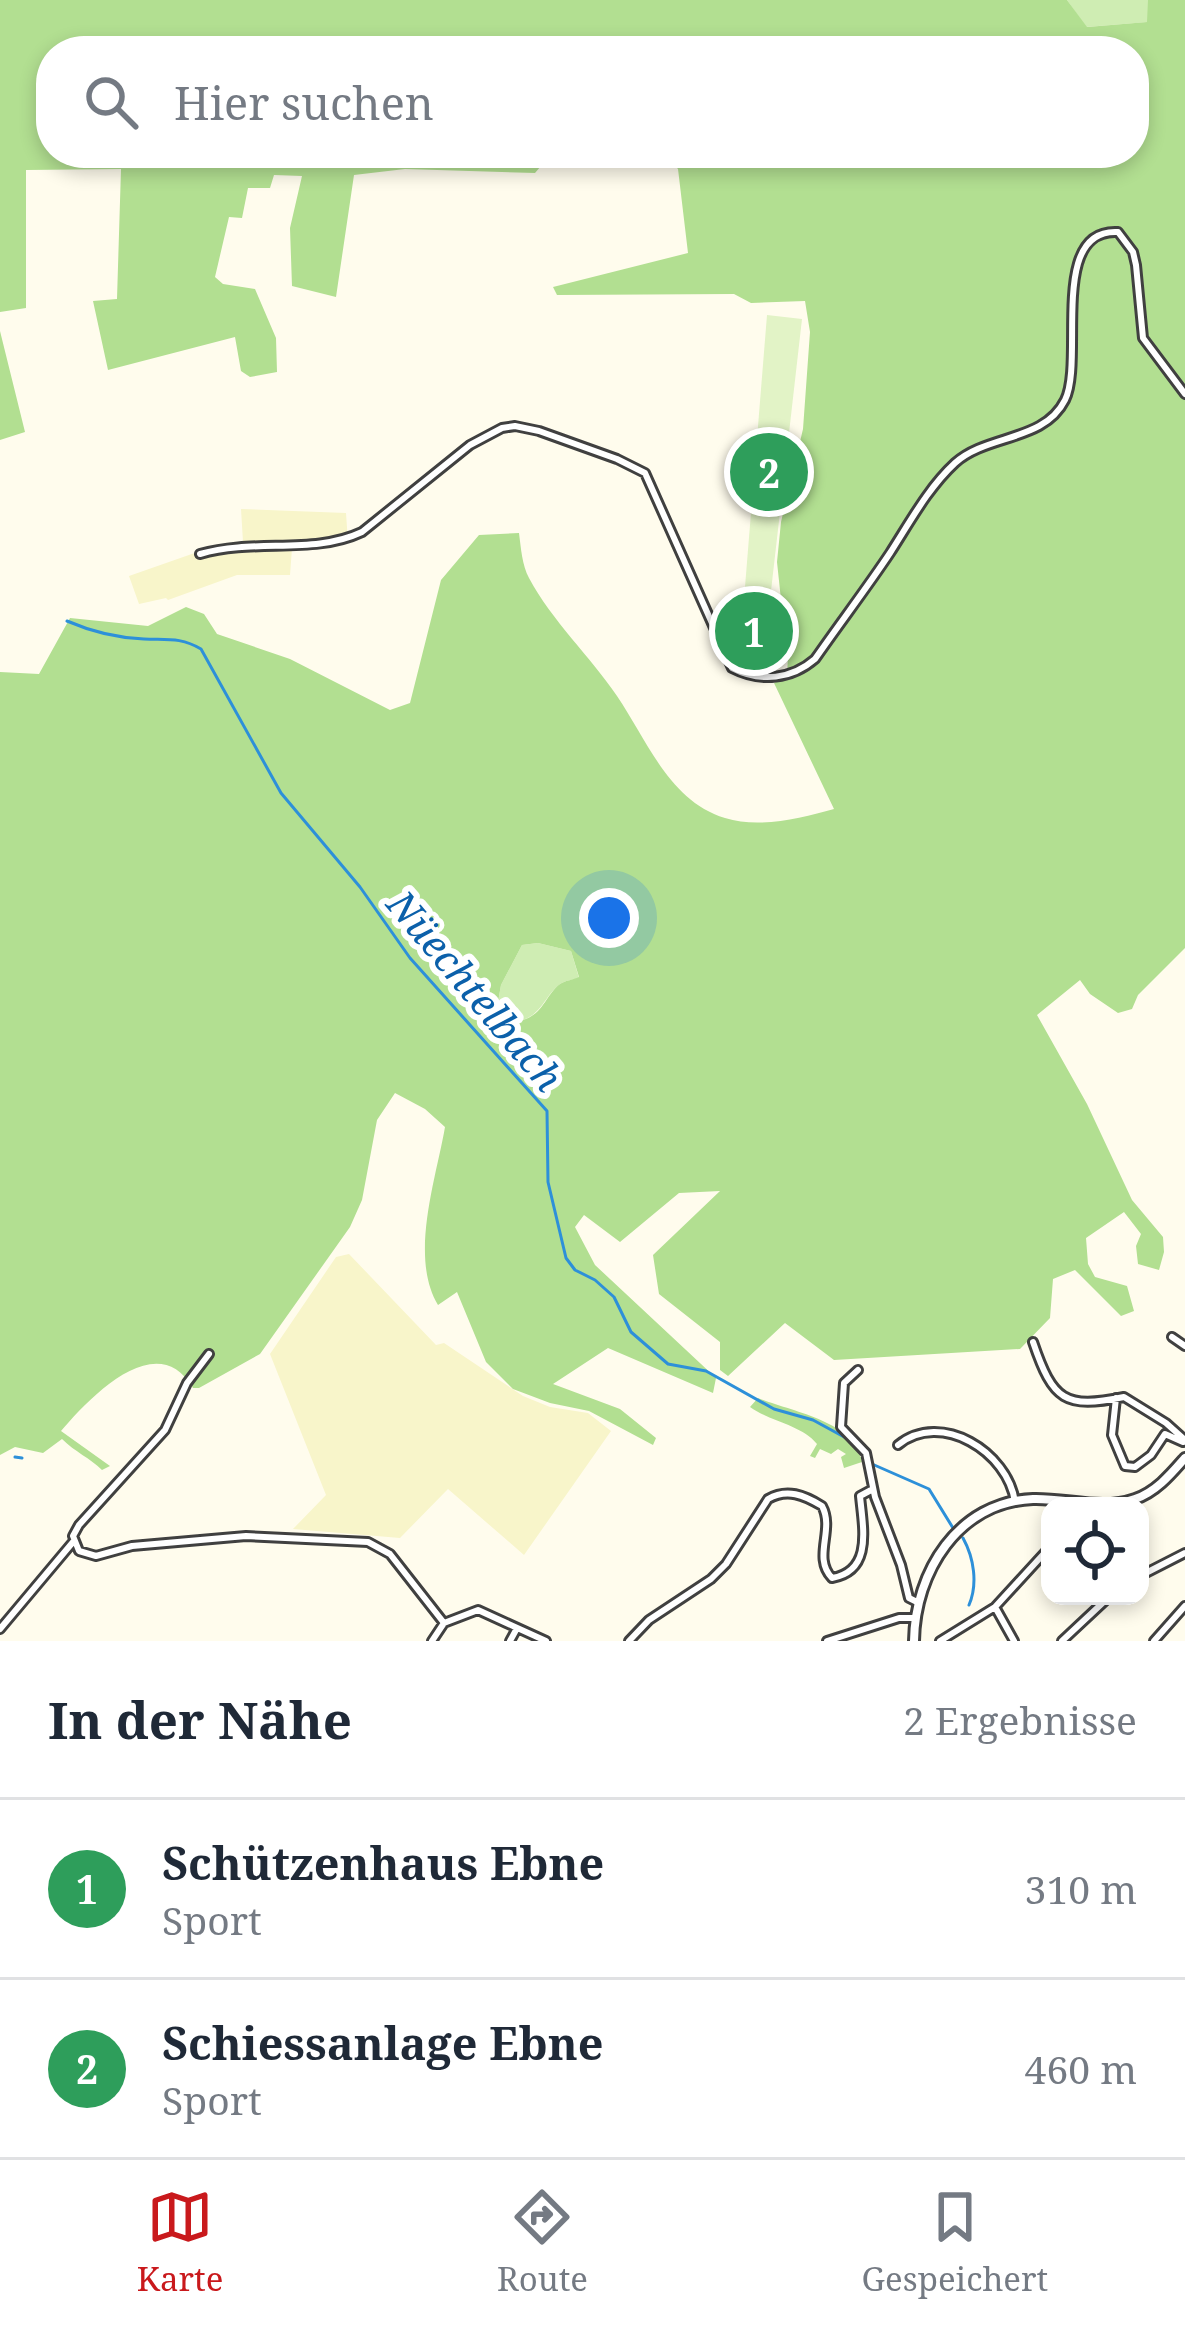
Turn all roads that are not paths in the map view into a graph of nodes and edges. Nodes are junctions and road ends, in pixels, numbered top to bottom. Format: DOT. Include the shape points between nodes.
graph roads {
  1 [pos="1185,394"];
  2 [pos="200,554"];
  3 [pos="1172,1337"];
  4 [pos="1033,1342"];
  5 [pos="1185,1346"];
  6 [pos="209,1354"];
  7 [pos="858,1370"];
  8 [pos="1116,1399"];
  9 [pos="1185,1441"];
  10 [pos="898,1445"];
  11 [pos="1185,1458"];
  12 [pos="873,1489"];
  13 [pos="1015,1502"];
  14 [pos="74,1541"];
  15 [pos="1185,1553"];
  16 [pos="1041,1557"];
  17 [pos="1149,1571"];
  18 [pos="917,1602"];
  19 [pos="1100,1605"];
  20 [pos="1185,1606"];
  21 [pos="995,1607"];
  22 [pos="914,1618"];
  23 [pos="444,1623"];
  24 [pos="0,1629"];
  25 [pos="516,1630"];
  26 [pos="432,1641"];
  27 [pos="510,1641"];
  28 [pos="546,1641"];
  29 [pos="629,1641"];
  30 [pos="827,1641"];
  31 [pos="914,1641"];
  32 [pos="940,1641"];
  33 [pos="1014,1641"];
  34 [pos="1062,1641"];
  35 [pos="1154,1641"];
  1 -- 2 [label="street" via="1143,338 1133,252 1118,232 1103,231 1088,241 1076,275 1066,398 1047,421 958,460 798,674 732,668 645,473 515,426 470,445 347,539"];
  3 -- 5 [label="street"];
  4 -- 8 [label="street" via="1068,1401"];
  6 -- 14 [label="street" via="165,1430 79,1525"];
  7 -- 12 [label="street" via="844,1383 839,1414 866,1453"];
  8 -- 9 [label="street" via="1128,1399"];
  8 -- 9 [label="street" via="1112,1435 1125,1466 1135,1467 1165,1434"];
  10 -- 13 [label="street" via="924,1431 958,1437 996,1460"];
  11 -- 13 [label="street" via="1132,1501"];
  12 -- 18 [label="street" via="909,1598"];
  12 -- 29 [label="street" via="860,1496 863,1548 847,1574 832,1578 824,1570 822,1506 780,1492 714,1576"];
  13 -- 18 [label="street" via="952,1536"];
  14 -- 23 [label="street" via="96,1556 246,1536 368,1542 390,1553"];
  14 -- 24 [label="street"];
  15 -- 17 [label="street"];
  16 -- 21 [label="street"];
  18 -- 22 [label="street"];
  19 -- 34 [label="street"];
  20 -- 35 [label="street"];
  21 -- 32 [label="street"];
  21 -- 33 [label="street"];
  22 -- 30 [label="street"];
  22 -- 31 [label="street"];
  23 -- 25 [label="street" via="478,1610"];
  23 -- 26 [label="street"];
  25 -- 27 [label="street"];
  25 -- 28 [label="street"];
}
